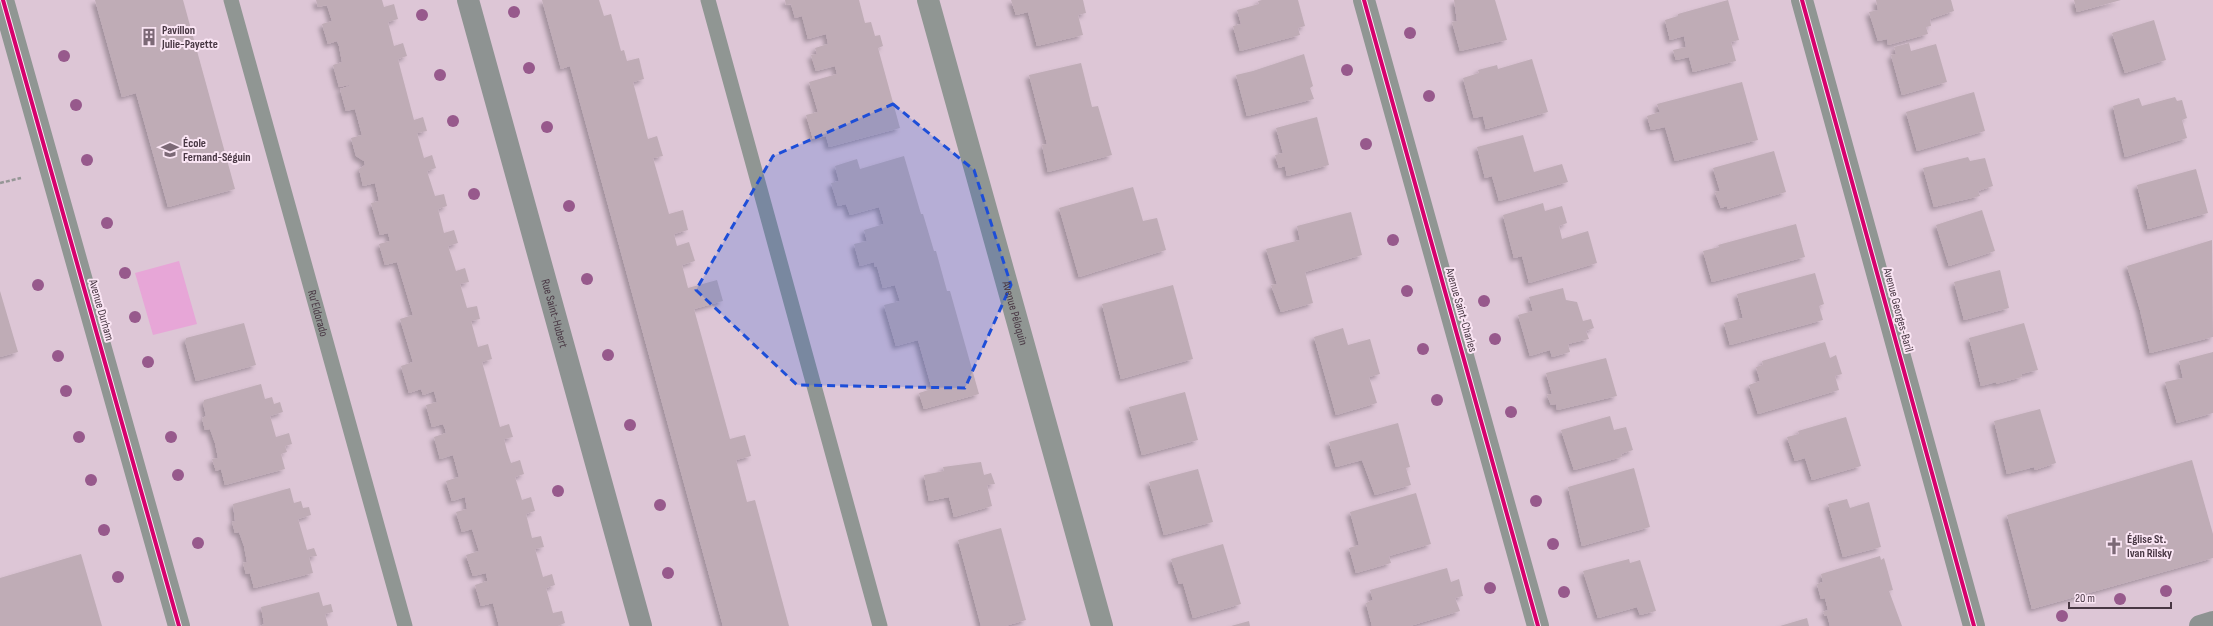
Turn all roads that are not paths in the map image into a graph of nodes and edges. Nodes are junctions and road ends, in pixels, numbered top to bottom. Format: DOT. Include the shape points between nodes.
graph roads {
  1 [pos="3,0"];
  2 [pos="232,0"];
  3 [pos="468,0"];
  4 [pos="708,0"];
  5 [pos="928,0"];
  6 [pos="1364,0"];
  7 [pos="1802,0"];
  8 [pos="2213,622"];
  9 [pos="179,626"];
  10 [pos="405,626"];
  11 [pos="641,626"];
  12 [pos="880,626"];
  13 [pos="1102,626"];
  14 [pos="1538,626"];
  15 [pos="1974,626"];
  16 [pos="2200,626"];
  1 -- 9 [label="street, Avenue Durham"];
  2 -- 10 [label="lane, Ru’Eldorado"];
  3 -- 11 [label="main road, Rue Saint-Hubert"];
  4 -- 12 [label="lane"];
  5 -- 13 [label="street, Avenue Péloquin"];
  6 -- 14 [label="street, Avenue Saint-Charles"];
  7 -- 15 [label="street, Avenue Georges-Baril"];
  8 -- 16 [label="main road"];
}
